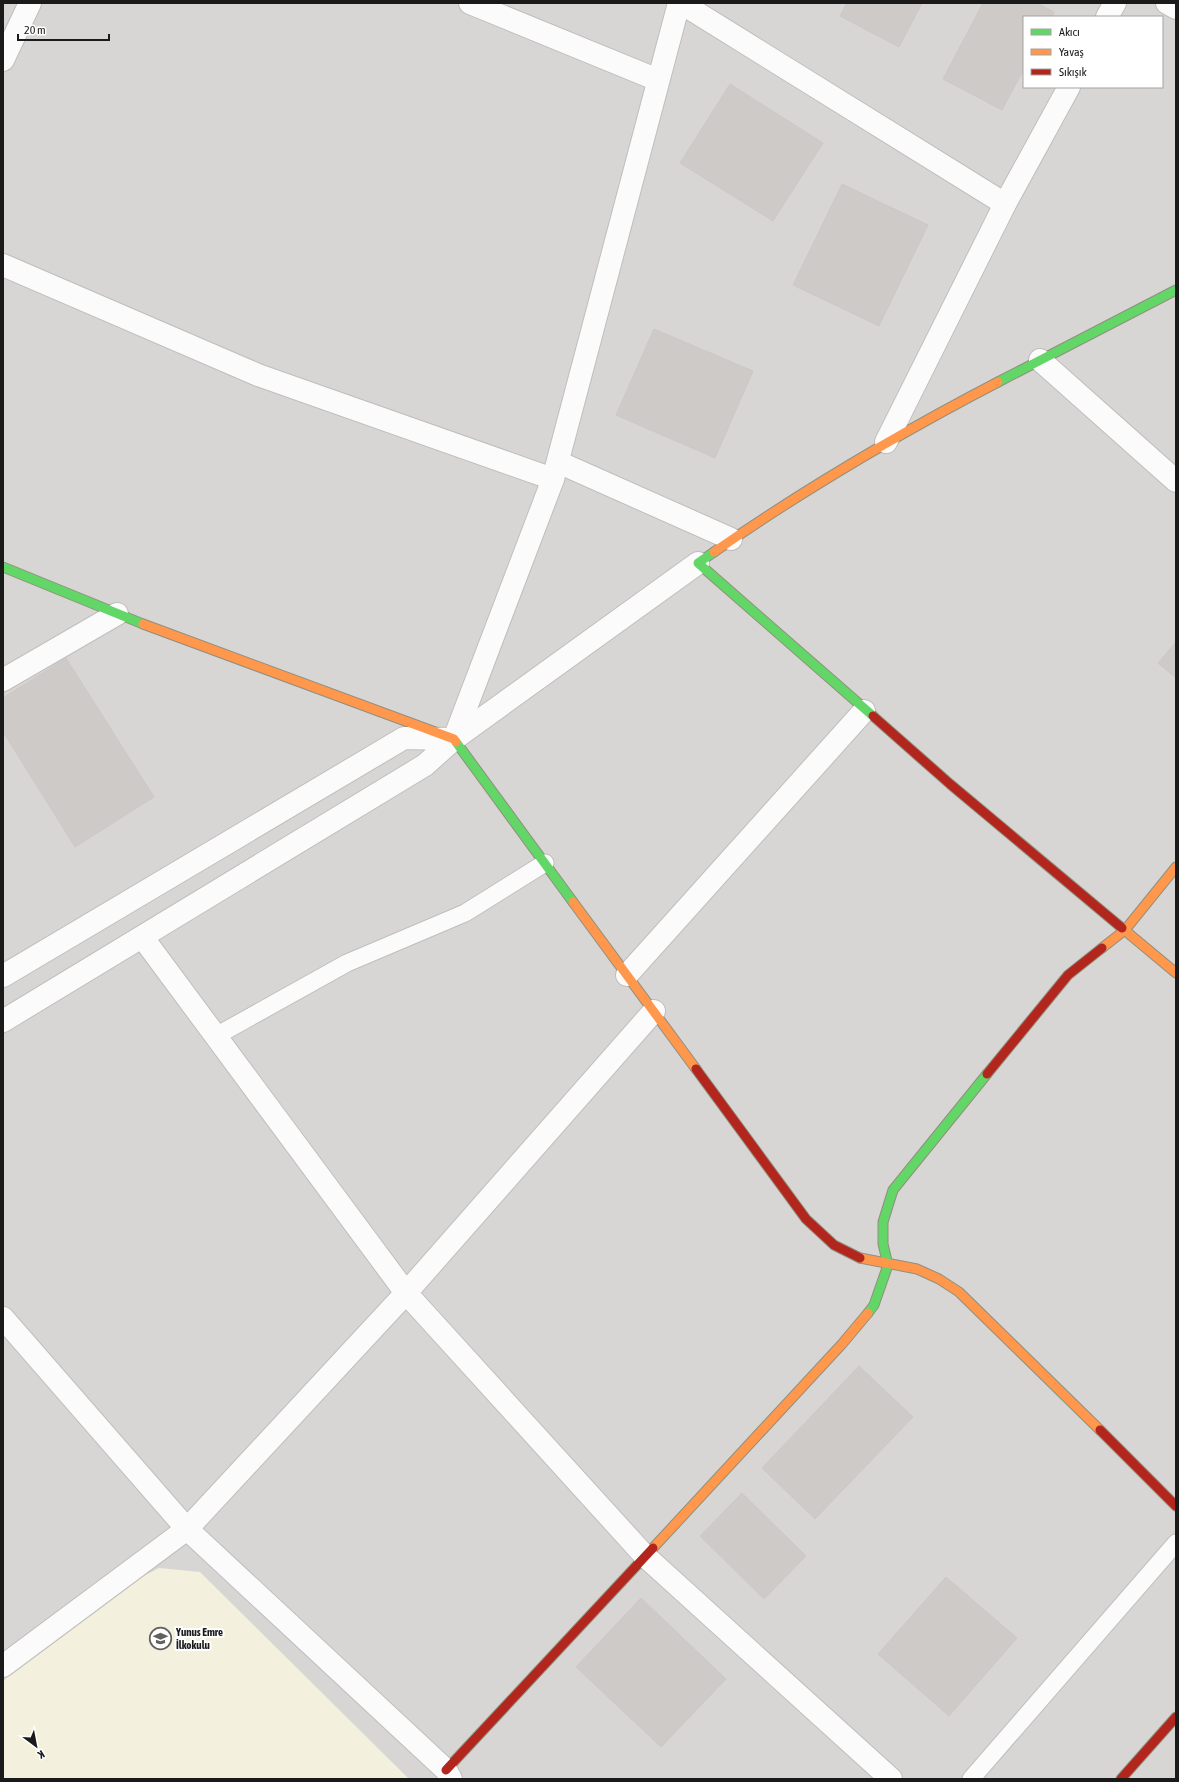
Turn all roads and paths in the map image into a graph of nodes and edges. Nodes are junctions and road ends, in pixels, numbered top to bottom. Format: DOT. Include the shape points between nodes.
graph roads {
  1 [pos="30,3"];
  2 [pos="470,3"];
  3 [pos="680,3"];
  4 [pos="1115,3"];
  5 [pos="1167,3"];
  6 [pos="1176,8"];
  7 [pos="1108,16"];
  8 [pos="3,60"];
  9 [pos="658,80"];
  10 [pos="1068,88"];
  11 [pos="1005,204"];
  12 [pos="3,265"];
  13 [pos="1176,290"];
  14 [pos="1040,360"];
  15 [pos="886,442"];
  16 [pos="555,470"];
  17 [pos="1176,481"];
  18 [pos="731,539"];
  19 [pos="698,563"];
  20 [pos="3,567"];
  21 [pos="117,614"];
  22 [pos="3,680"];
  23 [pos="864,711"];
  24 [pos="454,739"];
  25 [pos="545,863"];
  26 [pos="1176,867"];
  27 [pos="1125,930"];
  28 [pos="143,938"];
  29 [pos="1176,973"];
  30 [pos="627,975"];
  31 [pos="3,976"];
  32 [pos="654,1011"];
  33 [pos="3,1021"];
  34 [pos="216,1036"];
  35 [pos="888,1265"];
  36 [pos="406,1293"];
  37 [pos="5,1325"];
  38 [pos="1176,1506"];
  39 [pos="187,1529"];
  40 [pos="1176,1543"];
  41 [pos="645,1556"];
  42 [pos="3,1666"];
  43 [pos="1176,1716"];
  44 [pos="449,1774"];
  45 [pos="891,1779"];
  46 [pos="971,1779"];
  47 [pos="1121,1779"];
  1 -- 8 [label="street"];
  2 -- 9 [label="street"];
  3 -- 9 [label="street"];
  3 -- 11 [label="street"];
  4 -- 7 [label="street"];
  5 -- 6 [label="street"];
  9 -- 16 [label="street"];
  10 -- 11 [label="street"];
  11 -- 15 [label="street"];
  12 -- 16 [label="street" via="258,375"];
  13 -- 14 [label="street"];
  14 -- 15 [label="street"];
  14 -- 17 [label="street"];
  15 -- 18 [label="street"];
  16 -- 18 [label="street"];
  16 -- 24 [label="street"];
  18 -- 19 [label="street"];
  19 -- 23 [label="street"];
  19 -- 24 [label="street"];
  20 -- 21 [label="street"];
  21 -- 22 [label="street"];
  21 -- 24 [label="street"];
  23 -- 27 [label="street"];
  23 -- 30 [label="street"];
  24 -- 25 [label="street"];
  24 -- 28 [label="street" via="425,765"];
  24 -- 31 [label="street" via="404,738"];
  25 -- 30 [label="street"];
  25 -- 34 [label="lane" via="465,913 347,962"];
  26 -- 27 [label="street"];
  27 -- 29 [label="street"];
  27 -- 35 [label="street" via="1068,975 893,1190 883,1222 883,1244"];
  28 -- 33 [label="street"];
  28 -- 34 [label="street"];
  30 -- 32 [label="street"];
  32 -- 35 [label="street" via="806,1219 821,1235 853,1256"];
  32 -- 36 [label="street"];
  34 -- 36 [label="street"];
  35 -- 38 [label="street" via="928,1273 948,1283 966,1297"];
  35 -- 41 [label="street" via="874,1305 842,1344"];
  36 -- 39 [label="street"];
  36 -- 41 [label="street"];
  37 -- 39 [label="street"];
  39 -- 42 [label="street"];
  39 -- 44 [label="street"];
  40 -- 46 [label="lane"];
  41 -- 44 [label="street"];
  41 -- 45 [label="street"];
  43 -- 47 [label="street"];
}
